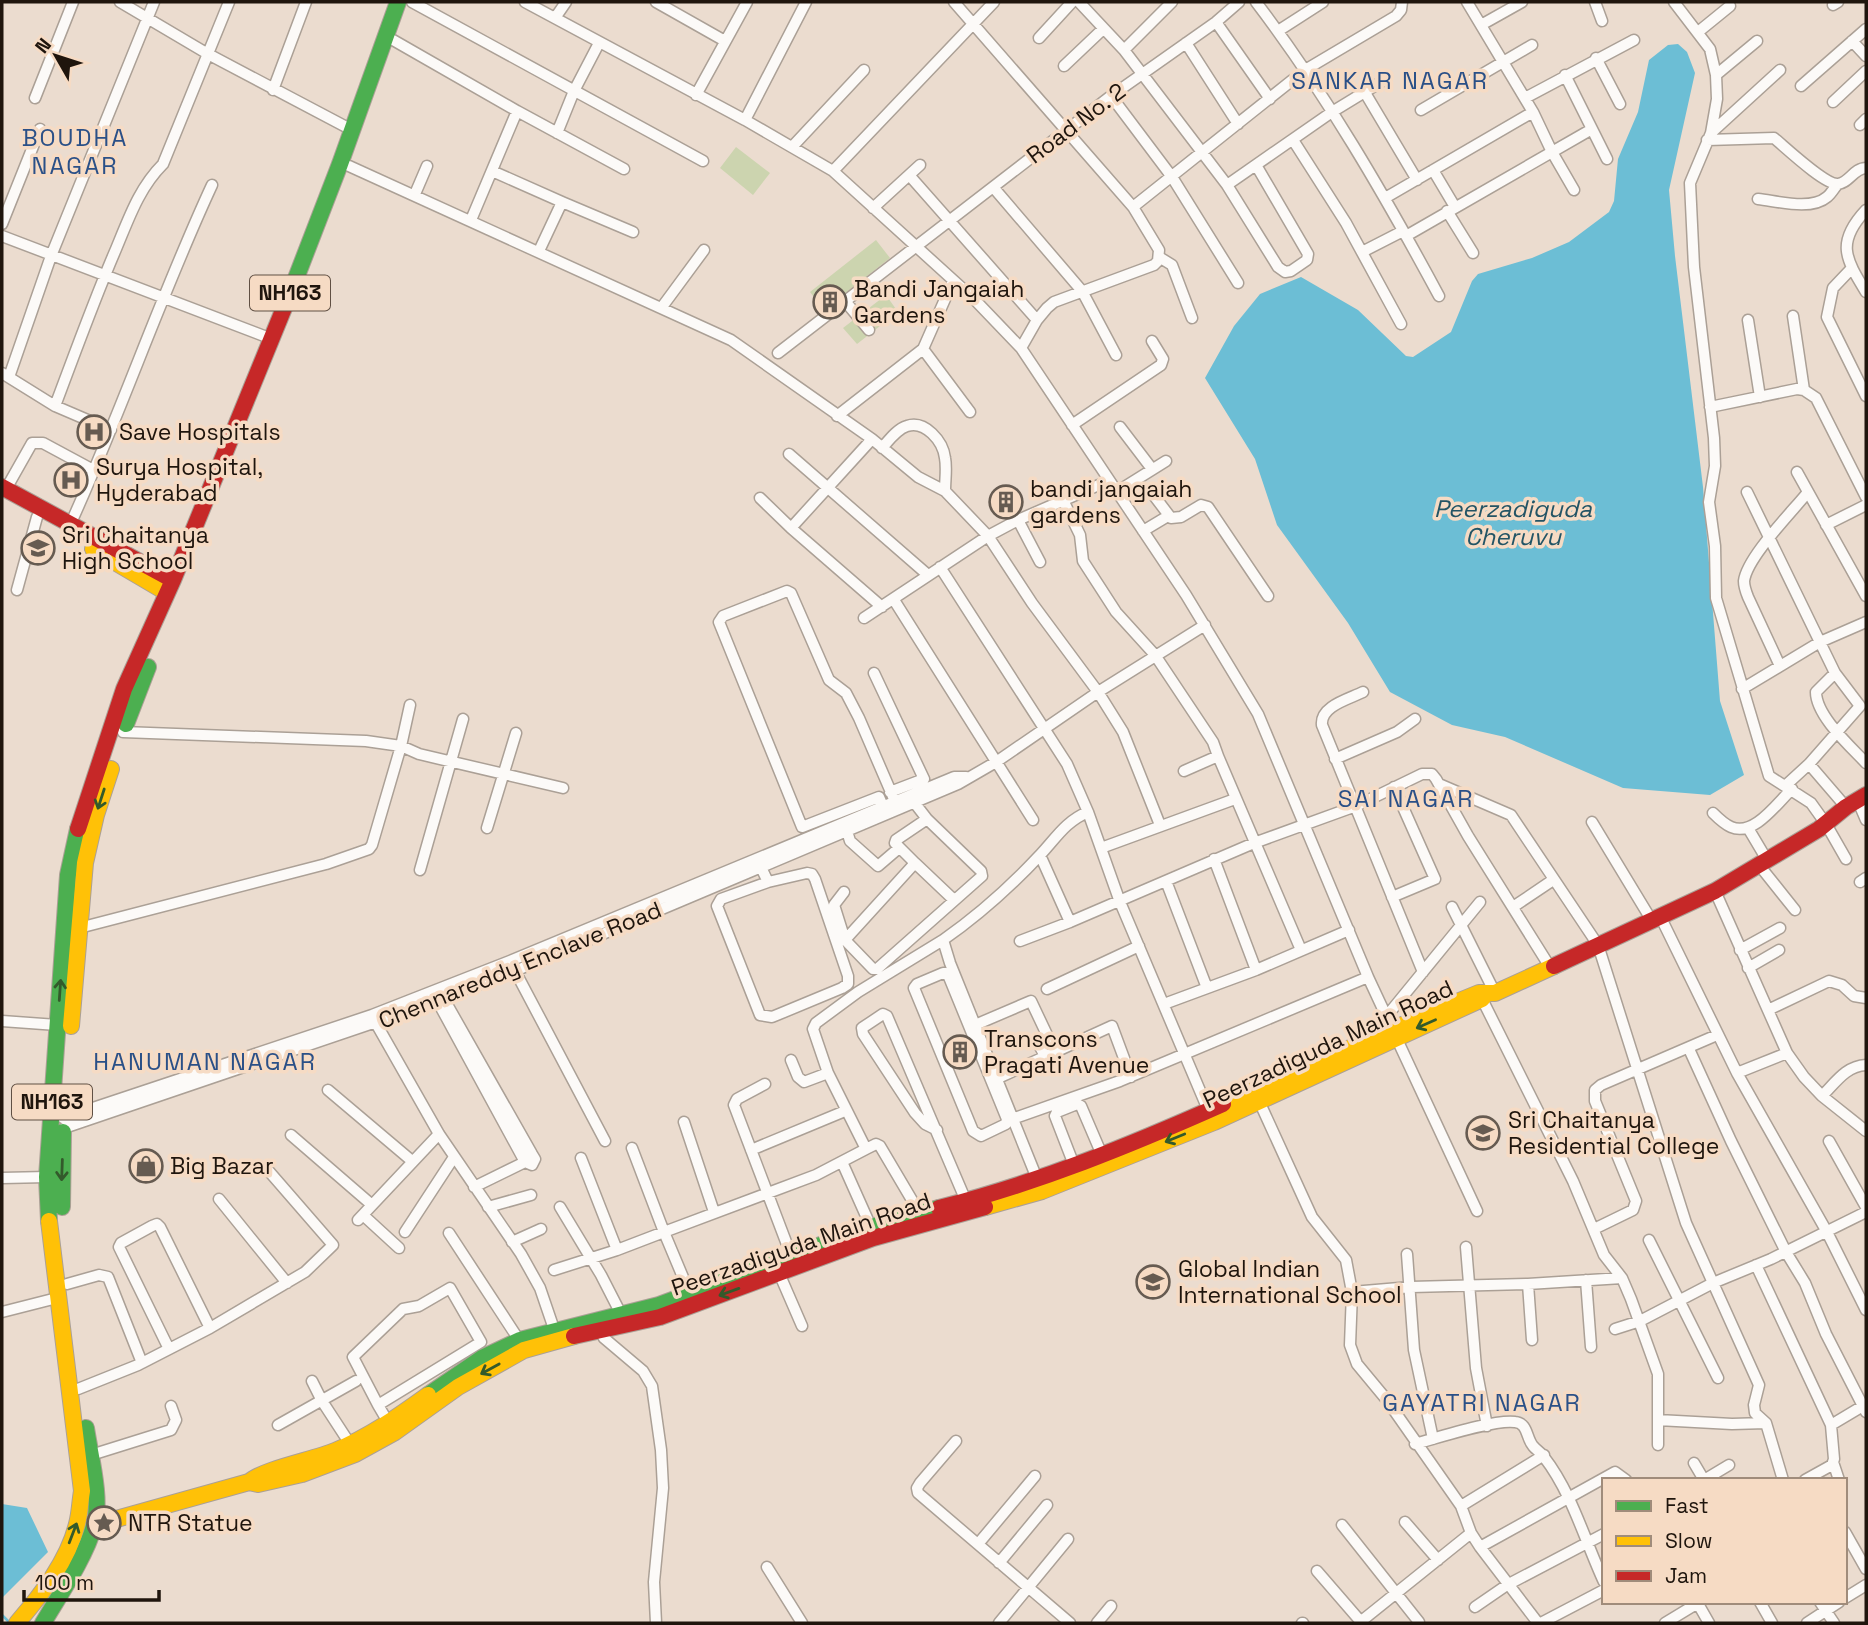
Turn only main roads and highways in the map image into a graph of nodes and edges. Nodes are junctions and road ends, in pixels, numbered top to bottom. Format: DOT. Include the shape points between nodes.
graph roads {
  1 [pos="398,2"];
  2 [pos="409,2"];
  3 [pos="345,165"];
  4 [pos="312,247"];
  5 [pos="3,491"];
  6 [pos="169,586"];
  7 [pos="110,751"];
  8 [pos="1856,800"];
  9 [pos="1283,1084"];
  10 [pos="1040,1185"];
  11 [pos="63,1280"];
  12 [pos="596,1327"];
  13 [pos="353,1449"];
  14 [pos="95,1525"];
  15 [pos="22,1618"];
  16 [pos="43,1623"];
  1 -- 3 [label="main road, NH163" via="352,130"];
  2 -- 3 [label="main road, NH163"];
  3 -- 4 [label="main road, NH163"];
  4 -- 6 [label="main road, NH163"];
  4 -- 7 [label="main road, NH163" via="187,579 123,732"];
  5 -- 6 [label="main road" via="70,524"];
  5 -- 6 [label="main road" via="37,517"];
  6 -- 7 [label="main road, NH163" via="124,690"];
  7 -- 11 [label="main road, NH163, one-way" via="85,863 79,928 63,1123"];
  11 -- 7 [label="main road, NH163, one-way" via="47,1177 68,875 80,819"];
  8 -- 9 [label="main road, Peerzadiguda Main Road" via="1826,824 1715,891 1488,995 1479,993 1392,1027"];
  9 -- 10 [label="main road, Peerzadiguda Main Road" via="1074,1165"];
  9 -- 10 [label="main road, Peerzadiguda Main Road, one-way" via="1204,1127"];
  10 -- 12 [label="main road, Peerzadiguda Main Road" via="871,1227"];
  10 -- 12 [label="main road, Peerzadiguda Main Road, one-way" via="873,1238 660,1317"];
  11 -- 14 [label="main road, NH163" via="91,1455"];
  15 -- 11 [label="main road, NH163, one-way" via="70,1543 82,1491 57,1298"];
  12 -- 13 [label="main road, Peerzadiguda Main Road, one-way" via="524,1350 458,1387 395,1432"];
  12 -- 13 [label="main road, Peerzadiguda Main Road" via="554,1329 519,1340 458,1372"];
  13 -- 14 [label="main road, Peerzadiguda Main Road" via="302,1474 212,1491"];
  14 -- 16 [label="main road, NH163"];
}
